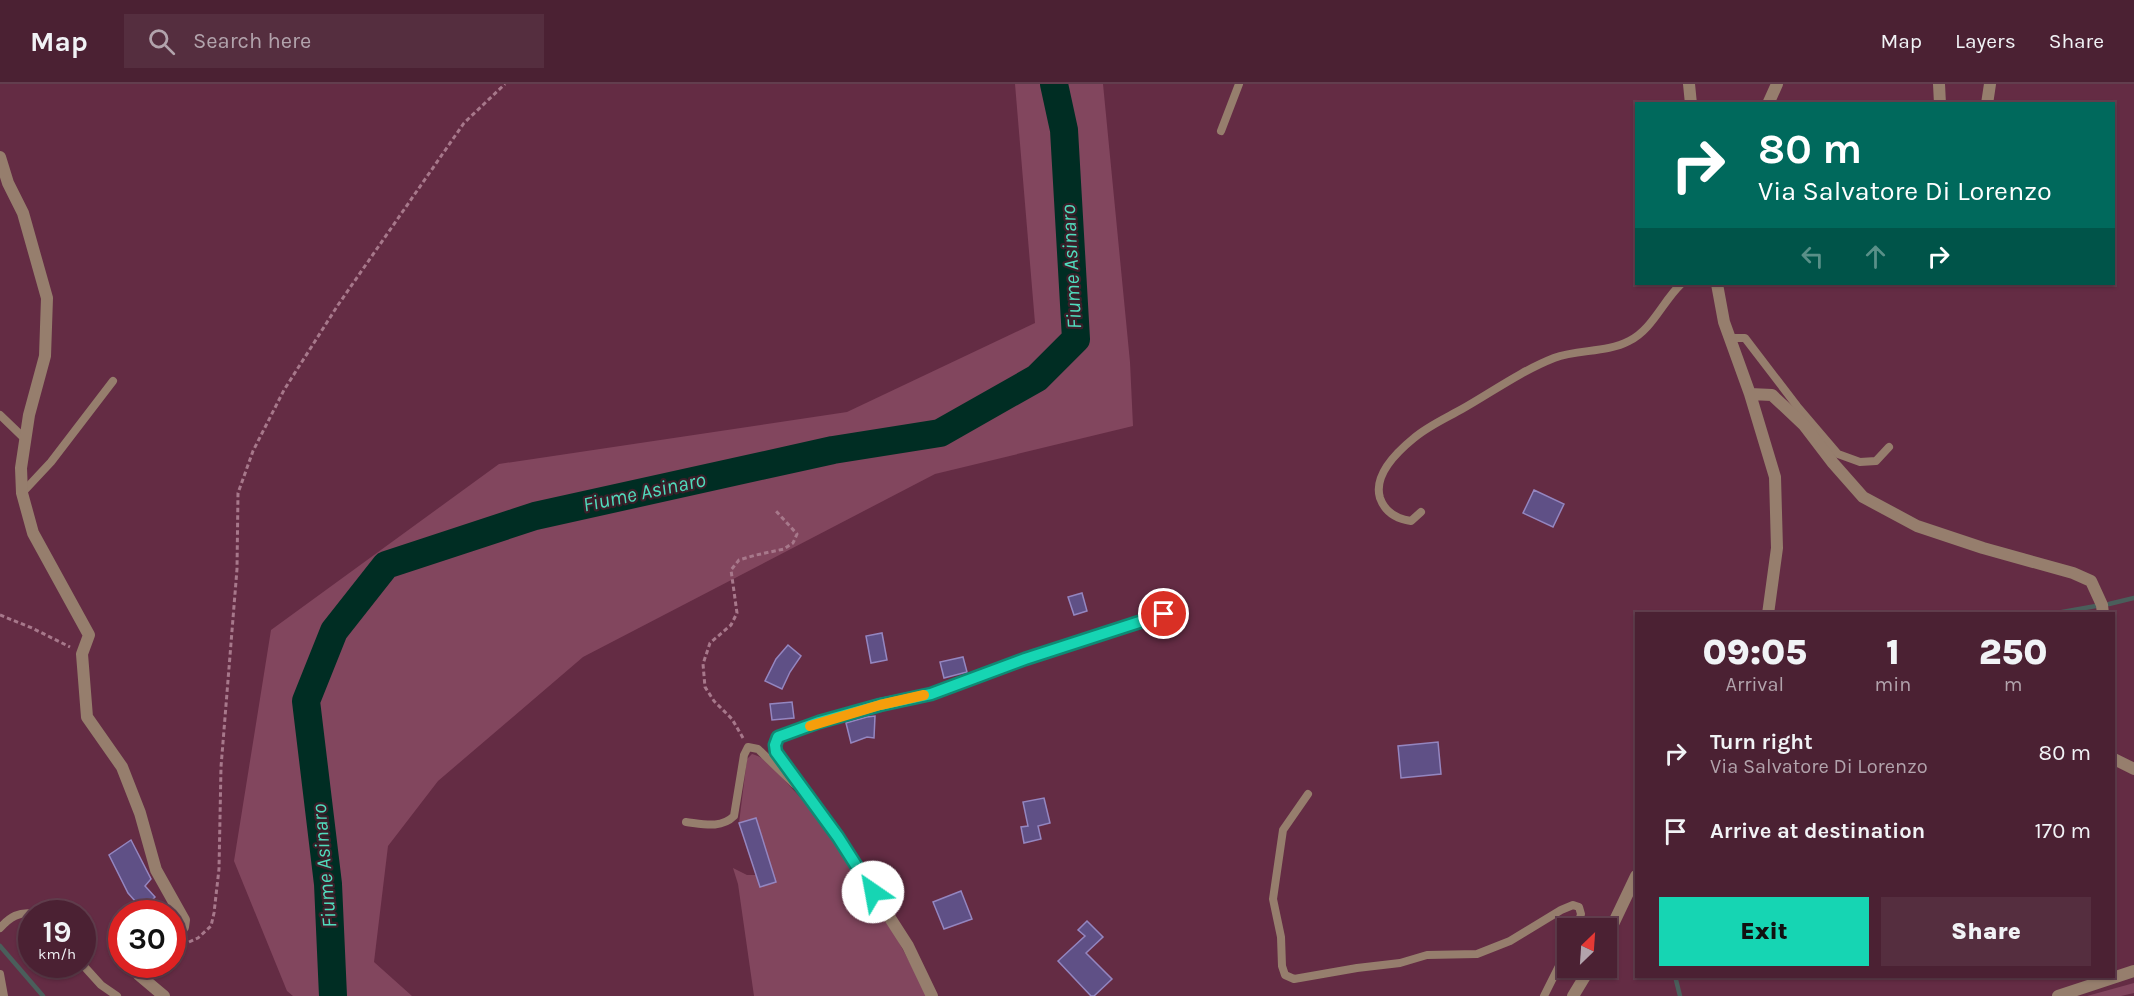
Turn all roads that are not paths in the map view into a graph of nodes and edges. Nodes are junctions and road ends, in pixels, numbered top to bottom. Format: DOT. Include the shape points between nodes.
graph roads {
  1 [pos="1239,84"];
  2 [pos="1689,84"];
  3 [pos="1777,84"];
  4 [pos="1939,84"];
  5 [pos="1990,84"];
  6 [pos="1691,102"];
  7 [pos="1769,102"];
  8 [pos="1940,102"];
  9 [pos="1987,102"];
  10 [pos="1221,131"];
  11 [pos="0,157"];
  12 [pos="1680,285"];
  13 [pos="1717,285"];
  14 [pos="1729,338"];
  15 [pos="113,381"];
  16 [pos="1750,394"];
  17 [pos="0,415"];
  18 [pos="25,439"];
  19 [pos="1889,447"];
  20 [pos="22,493"];
  21 [pos="1421,512"];
  22 [pos="1768,612"];
  23 [pos="2103,612"];
  24 [pos="1164,614"];
  25 [pos="2115,760"];
  26 [pos="2134,769"];
  27 [pos="1308,794"];
  28 [pos="808,797"];
  29 [pos="686,822"];
  30 [pos="1635,878"];
  31 [pos="173,900"];
  32 [pos="18,914"];
  33 [pos="1580,918"];
  34 [pos="1616,918"];
  35 [pos="0,928"];
  36 [pos="1557,970"];
  37 [pos="2134,971"];
  38 [pos="0,974"];
  39 [pos="2115,977"];
  40 [pos="95,978"];
  41 [pos="143,978"];
  42 [pos="1584,978"];
  43 [pos="2113,978"];
  44 [pos="4,996"];
  45 [pos="117,996"];
  46 [pos="164,996"];
  47 [pos="932,996"];
  48 [pos="1544,996"];
  49 [pos="1573,996"];
  50 [pos="2058,996"];
  1 -- 10 [label="lane"];
  2 -- 6 [label="street"];
  3 -- 7 [label="street"];
  4 -- 8 [label="street"];
  5 -- 9 [label="street"];
  11 -- 18 [label="street" via="23,213 47,298 45,356"];
  12 -- 21 [label="lane" via="1647,327 1631,340 1556,357 1416,436 1394,457 1381,477 1379,494 1383,507 1399,520 1411,521"];
  13 -- 14 [label="street"];
  14 -- 16 [label="street"];
  14 -- 19 [label="lane" via="1745,338 1838,454 1860,462 1876,461"];
  15 -- 20 [label="lane"];
  16 -- 22 [label="street" via="1774,477 1777,548"];
  16 -- 23 [label="street" via="1772,395 1804,425 1863,497 1917,526 2091,581"];
  17 -- 18 [label="lane"];
  18 -- 20 [label="street"];
  20 -- 31 [label="street" via="33,533 89,635 82,654 87,717 122,766 156,870"];
  24 -- 28 [label="street" via="931,694 819,722 778,737 776,752"];
  25 -- 26 [label="street"];
  27 -- 33 [label="lane" via="1284,830 1273,899 1285,975 1294,979 1400,963 1427,955 1477,954 1510,941 1573,905 1579,907"];
  28 -- 29 [label="lane" via="758,749 748,747 734,816 727,823"];
  28 -- 47 [label="street" via="908,946"];
  30 -- 34 [label="street"];
  32 -- 35 [label="lane"];
  36 -- 48 [label="lane"];
  37 -- 39 [label="street"];
  38 -- 44 [label="lane"];
  40 -- 45 [label="lane"];
  41 -- 46 [label="street"];
  42 -- 49 [label="street"];
  43 -- 50 [label="street"];
}
